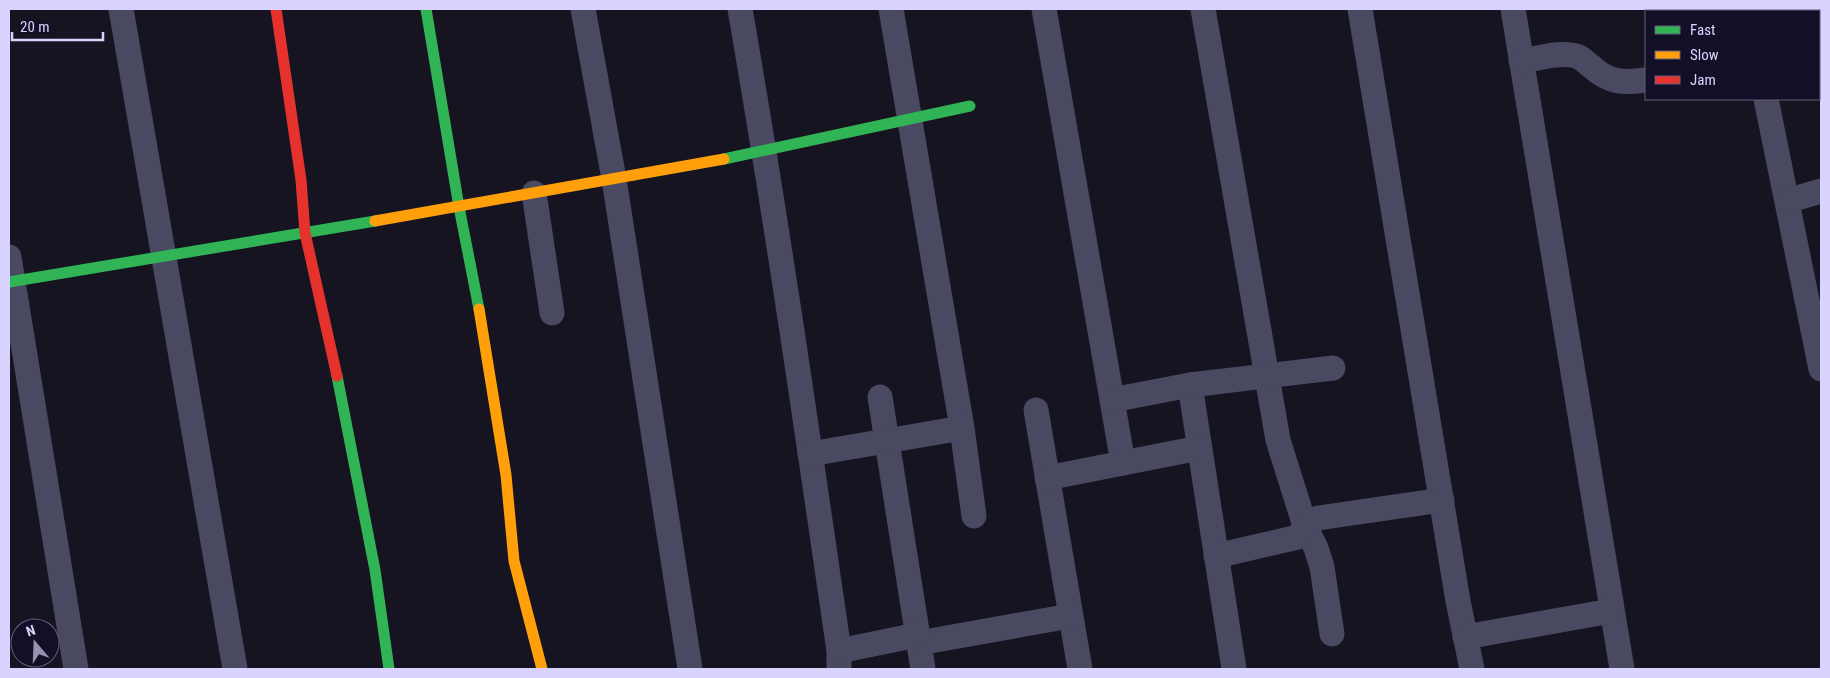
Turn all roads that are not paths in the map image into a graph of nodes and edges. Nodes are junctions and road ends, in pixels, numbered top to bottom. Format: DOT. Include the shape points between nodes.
graph roads {
  1 [pos="120,9"];
  2 [pos="276,9"];
  3 [pos="426,9"];
  4 [pos="583,9"];
  5 [pos="740,9"];
  6 [pos="891,9"];
  7 [pos="1044,9"];
  8 [pos="1203,9"];
  9 [pos="1360,9"];
  10 [pos="1513,9"];
  11 [pos="1521,61"];
  12 [pos="1645,80"];
  13 [pos="1766,100"];
  14 [pos="970,106"];
  15 [pos="910,119"];
  16 [pos="765,150"];
  17 [pos="614,179"];
  18 [pos="1821,192"];
  19 [pos="534,193"];
  20 [pos="1787,201"];
  21 [pos="459,207"];
  22 [pos="305,233"];
  23 [pos="164,256"];
  24 [pos="10,273"];
  25 [pos="552,312"];
  26 [pos="1821,361"];
  27 [pos="1333,368"];
  28 [pos="1266,376"];
  29 [pos="1190,385"];
  30 [pos="880,397"];
  31 [pos="1112,400"];
  32 [pos="1036,410"];
  33 [pos="962,428"];
  34 [pos="887,440"];
  35 [pos="1199,448"];
  36 [pos="810,454"];
  37 [pos="1123,463"];
  38 [pos="1047,478"];
  39 [pos="1442,500"];
  40 [pos="974,516"];
  41 [pos="1305,526"];
  42 [pos="1216,556"];
  43 [pos="1611,611"];
  44 [pos="1070,616"];
  45 [pos="1332,634"];
  46 [pos="1465,637"];
  47 [pos="918,639"];
  48 [pos="834,664"];
  49 [pos="76,669"];
  50 [pos="235,669"];
  51 [pos="389,669"];
  52 [pos="542,669"];
  53 [pos="690,669"];
  54 [pos="923,669"];
  55 [pos="1080,669"];
  56 [pos="1234,669"];
  57 [pos="1472,669"];
  58 [pos="1622,669"];
  1 -- 23 [label="street"];
  2 -- 22 [label="street" via="301,180"];
  3 -- 21 [label="street"];
  4 -- 17 [label="street"];
  5 -- 16 [label="street"];
  6 -- 15 [label="street"];
  7 -- 31 [label="street"];
  8 -- 28 [label="street"];
  9 -- 39 [label="street"];
  10 -- 11 [label="street"];
  11 -- 12 [label="street" via="1575,55 1609,80"];
  11 -- 43 [label="street"];
  13 -- 20 [label="street"];
  14 -- 15 [label="street"];
  15 -- 16 [label="street"];
  15 -- 33 [label="street"];
  16 -- 17 [label="street"];
  16 -- 36 [label="street"];
  17 -- 19 [label="street"];
  17 -- 53 [label="street"];
  18 -- 20 [label="street"];
  19 -- 21 [label="street"];
  19 -- 25 [label="street"];
  20 -- 26 [label="street"];
  21 -- 22 [label="street"];
  21 -- 52 [label="street" via="488,352 506,475 514,560"];
  22 -- 23 [label="street"];
  22 -- 51 [label="street" via="346,416 375,570"];
  23 -- 24 [label="street"];
  23 -- 50 [label="street"];
  24 -- 49 [label="street"];
  27 -- 28 [label="street"];
  28 -- 29 [label="street"];
  28 -- 41 [label="street" via="1278,440"];
  29 -- 31 [label="street"];
  29 -- 35 [label="street"];
  30 -- 34 [label="street"];
  31 -- 37 [label="street"];
  32 -- 38 [label="street"];
  33 -- 34 [label="street"];
  33 -- 40 [label="street"];
  34 -- 36 [label="street"];
  34 -- 47 [label="street"];
  35 -- 37 [label="street"];
  35 -- 42 [label="street"];
  36 -- 48 [label="street"];
  37 -- 38 [label="street"];
  38 -- 44 [label="street"];
  39 -- 41 [label="street" via="1318,518"];
  39 -- 46 [label="street"];
  41 -- 42 [label="street" via="1298,538"];
  41 -- 45 [label="street" via="1322,567"];
  42 -- 56 [label="street"];
  43 -- 46 [label="street"];
  43 -- 58 [label="street"];
  44 -- 47 [label="street"];
  44 -- 55 [label="street"];
  46 -- 57 [label="street"];
  47 -- 48 [label="street"];
  47 -- 54 [label="street"];
}
